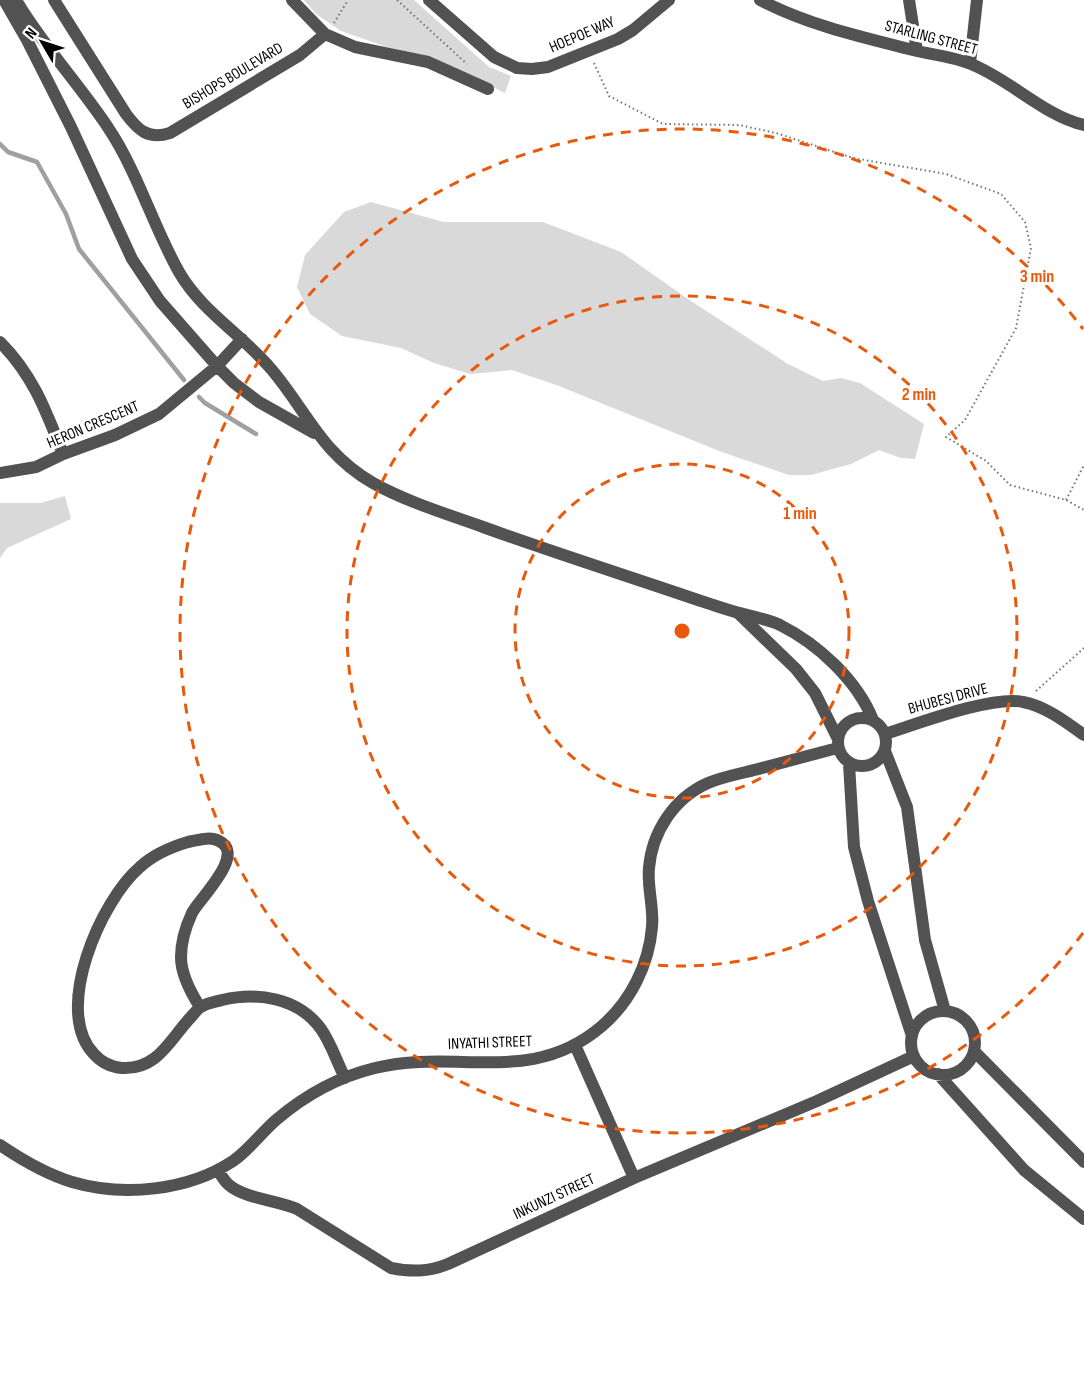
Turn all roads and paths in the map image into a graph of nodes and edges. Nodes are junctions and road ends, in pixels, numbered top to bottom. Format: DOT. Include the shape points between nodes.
graph roads {
  1 [pos="4,0"];
  2 [pos="16,0"];
  3 [pos="54,0"];
  4 [pos="292,0"];
  5 [pos="348,0"];
  6 [pos="397,0"];
  7 [pos="429,0"];
  8 [pos="669,0"];
  9 [pos="760,0"];
  10 [pos="909,0"];
  11 [pos="977,0"];
  12 [pos="325,34"];
  13 [pos="588,50"];
  14 [pos="916,51"];
  15 [pos="970,63"];
  16 [pos="472,68"];
  17 [pos="488,89"];
  18 [pos="1084,125"];
  19 [pos="242,339"];
  20 [pos="0,342"];
  21 [pos="217,366"];
  22 [pos="317,435"];
  23 [pos="63,454"];
  24 [pos="1084,465"];
  25 [pos="0,473"];
  26 [pos="1066,500"];
  27 [pos="1084,510"];
  28 [pos="738,613"];
  29 [pos="1084,648"];
  30 [pos="1026,702"];
  31 [pos="873,720"];
  32 [pos="885,734"];
  33 [pos="1084,735"];
  34 [pos="838,743"];
  35 [pos="885,751"];
  36 [pos="849,764"];
  37 [pos="200,1007"];
  38 [pos="945,1011"];
  39 [pos="912,1036"];
  40 [pos="575,1045"];
  41 [pos="974,1051"];
  42 [pos="914,1056"];
  43 [pos="938,1074"];
  44 [pos="345,1078"];
  45 [pos="0,1145"];
  46 [pos="1084,1162"];
  47 [pos="218,1170"];
  48 [pos="634,1178"];
  49 [pos="1084,1219"];
  1 -- 21 [label="street" via="71,127 132,259 160,301"];
  2 -- 19 [label="street" via="109,128 180,273 202,302"];
  3 -- 12 [label="street, BISHOPS BOULEVARD" via="126,114 139,131 153,136 170,133 300,55"];
  4 -- 12 [label="street"];
  5 -- 12 [label="path"];
  6 -- 16 [label="path"];
  7 -- 13 [label="street, HOEPOE WAY" via="494,57 518,68 548,67"];
  8 -- 13 [label="street, HOEPOE WAY" via="633,30"];
  9 -- 14 [label="street, STARLING STREET" via="797,17"];
  10 -- 14 [label="street"];
  11 -- 15 [label="street"];
  12 -- 17 [label="street" via="355,47 428,63"];
  13 -- 26 [label="path" via="609,96 663,124 740,125 853,158 946,174 1001,194 1025,222 1030,248 1016,328 965,420 946,437 986,461 1010,485"];
  14 -- 15 [label="street, STARLING STREET"];
  15 -- 18 [label="street, STARLING STREET" via="1068,121"];
  19 -- 21 [label="street, HERON CRESCENT"];
  19 -- 22 [label="street" via="272,369"];
  20 -- 23 [label="street" via="14,355 35,387"];
  21 -- 22 [label="street" via="259,402"];
  21 -- 23 [label="street, HERON CRESCENT" via="159,414"];
  22 -- 28 [label="street" via="330,450 375,484 429,507"];
  23 -- 25 [label="street, HERON CRESCENT" via="36,466"];
  24 -- 26 [label="path"];
  26 -- 27 [label="path"];
  28 -- 31 [label="street" via="778,624 805,640 849,680"];
  28 -- 34 [label="street" via="815,693"];
  29 -- 30 [label="path"];
  30 -- 32 [label="street, BHUBESI DRIVE" via="978,706"];
  30 -- 33 [label="street, BHUBESI DRIVE"];
  31 -- 32 [label="street"];
  31 -- 34 [label="street" via="851,720 845,724"];
  32 -- 35 [label="street"];
  34 -- 36 [label="street"];
  34 -- 40 [label="street, INYATHI STREET" via="707,784 676,806 664,820 648,869 652,925 645,965 622,1005"];
  35 -- 36 [label="street" via="870,765"];
  35 -- 38 [label="street" via="906,807 925,940"];
  36 -- 39 [label="street" via="855,847 868,902"];
  37 -- 37 [label="street" via="167,1049 154,1060 129,1068 105,1064 94,1054 84,1041 76,1013 87,952 108,906 125,882 153,857 184,843 209,839 223,843 227,850 226,866 193,911 181,957 190,991"];
  37 -- 44 [label="street" via="244,996 284,1001 321,1029"];
  38 -- 39 [label="street" via="928,1015 915,1027"];
  38 -- 41 [label="street" via="969,1024"];
  39 -- 42 [label="street"];
  40 -- 44 [label="street, INYATHI STREET" via="563,1052 513,1063 400,1063"];
  40 -- 48 [label="street"];
  41 -- 43 [label="street" via="964,1067"];
  41 -- 46 [label="street"];
  42 -- 43 [label="street" via="928,1071"];
  42 -- 48 [label="street, INKUNZI STREET"];
  43 -- 49 [label="street" via="1024,1170"];
  44 -- 47 [label="street, INYATHI STREET" via="304,1099"];
  45 -- 47 [label="street, INYATHI STREET" via="43,1171 73,1182 104,1187 164,1187"];
  47 -- 48 [label="street, INKUNZI STREET" via="230,1187 297,1209 381,1263 408,1272 448,1264"];
}
